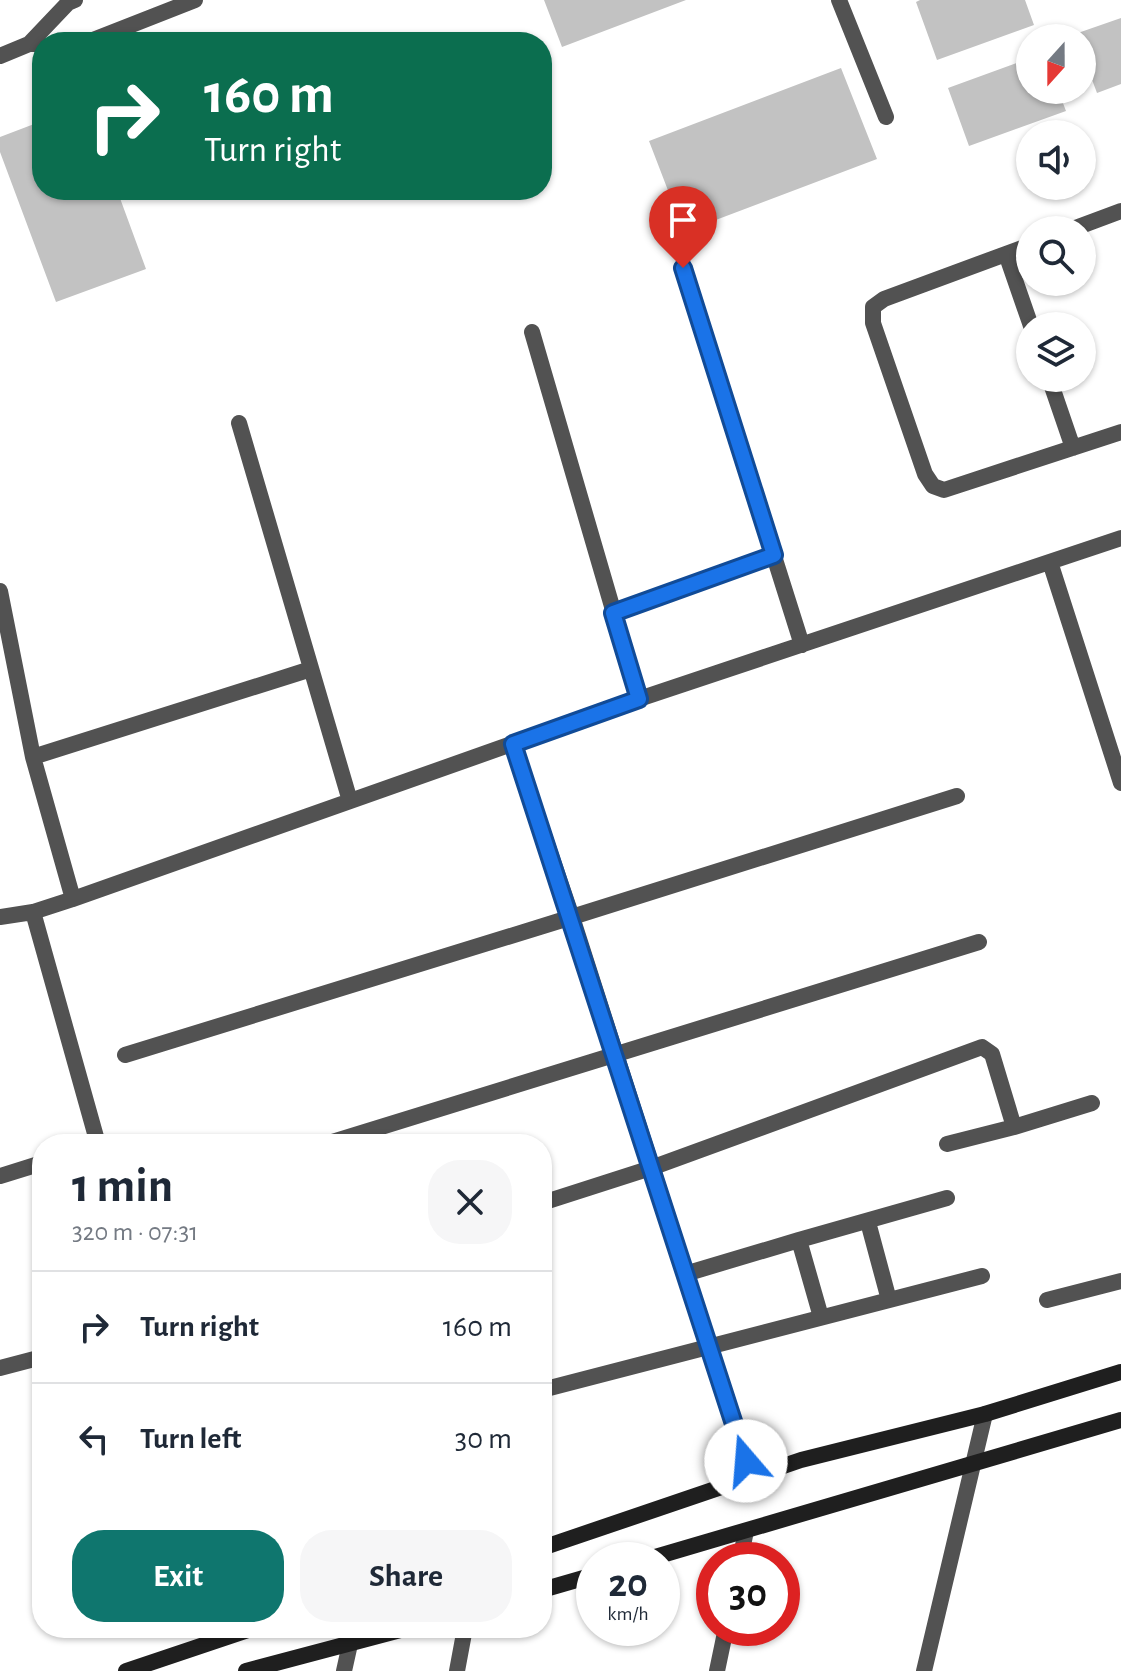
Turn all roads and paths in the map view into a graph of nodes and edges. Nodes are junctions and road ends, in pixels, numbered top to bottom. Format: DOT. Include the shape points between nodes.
graph roads {
  1 [pos="75,0"];
  2 [pos="195,0"];
  3 [pos="839,0"];
  4 [pos="45,32"];
  5 [pos="113,32"];
  6 [pos="32,45"];
  7 [pos="0,56"];
  8 [pos="886,117"];
  9 [pos="1121,211"];
  10 [pos="1096,220"];
  11 [pos="1016,250"];
  12 [pos="1006,254"];
  13 [pos="683,268"];
  14 [pos="1026,312"];
  15 [pos="532,332"];
  16 [pos="1054,392"];
  17 [pos="239,423"];
  18 [pos="1121,432"];
  19 [pos="1073,448"];
  20 [pos="1121,538"];
  21 [pos="774,555"];
  22 [pos="1050,562"];
  23 [pos="0,591"];
  24 [pos="613,613"];
  25 [pos="802,645"];
  26 [pos="311,669"];
  27 [pos="639,699"];
  28 [pos="513,744"];
  29 [pos="33,757"];
  30 [pos="1121,783"];
  31 [pos="957,796"];
  32 [pos="350,801"];
  33 [pos="73,899"];
  34 [pos="33,912"];
  35 [pos="0,917"];
  36 [pos="572,917"];
  37 [pos="979,942"];
  38 [pos="125,1055"];
  39 [pos="616,1055"];
  40 [pos="1092,1103"];
  41 [pos="1014,1127"];
  42 [pos="95,1134"];
  43 [pos="359,1134"];
  44 [pos="947,1144"];
  45 [pos="32,1166"];
  46 [pos="651,1168"];
  47 [pos="0,1176"];
  48 [pos="947,1198"];
  49 [pos="552,1200"];
  50 [pos="868,1222"];
  51 [pos="799,1240"];
  52 [pos="685,1274"];
  53 [pos="982,1276"];
  54 [pos="1121,1281"];
  55 [pos="889,1300"];
  56 [pos="1047,1300"];
  57 [pos="821,1317"];
  58 [pos="708,1347"];
  59 [pos="32,1360"];
  60 [pos="0,1368"];
  61 [pos="1121,1372"];
  62 [pos="552,1387"];
  63 [pos="985,1414"];
  64 [pos="1121,1420"];
  65 [pos="973,1465"];
  66 [pos="751,1476"];
  67 [pos="746,1531"];
  68 [pos="744,1542"];
  69 [pos="552,1545"];
  70 [pos="680,1550"];
  71 [pos="576,1580"];
  72 [pos="552,1587"];
  73 [pos="213,1638"];
  74 [pos="372,1638"];
  75 [pos="463,1638"];
  76 [pos="350,1644"];
  77 [pos="722,1646"];
  78 [pos="272,1668"];
  79 [pos="126,1671"];
  80 [pos="246,1671"];
  81 [pos="344,1671"];
  82 [pos="457,1671"];
  83 [pos="717,1671"];
  84 [pos="924,1671"];
  1 -- 4 [label="street"];
  2 -- 5 [label="street"];
  3 -- 8 [label="street"];
  6 -- 7 [label="street"];
  9 -- 10 [label="street"];
  11 -- 12 [label="street"];
  12 -- 14 [label="street"];
  12 -- 19 [label="street" via="873,307 873,323 925,474 933,486 944,490"];
  13 -- 21 [label="street"];
  15 -- 24 [label="street"];
  16 -- 19 [label="street"];
  17 -- 26 [label="street"];
  18 -- 19 [label="street"];
  20 -- 22 [label="street"];
  21 -- 24 [label="street"];
  21 -- 25 [label="street"];
  22 -- 25 [label="street"];
  22 -- 30 [label="street"];
  23 -- 29 [label="street"];
  24 -- 27 [label="street"];
  25 -- 27 [label="street"];
  26 -- 29 [label="street"];
  26 -- 32 [label="street"];
  27 -- 28 [label="street"];
  28 -- 32 [label="street"];
  28 -- 36 [label="street"];
  29 -- 33 [label="street"];
  31 -- 36 [label="street"];
  32 -- 33 [label="street"];
  33 -- 34 [label="street"];
  34 -- 35 [label="street"];
  34 -- 42 [label="street"];
  36 -- 38 [label="street"];
  36 -- 39 [label="street"];
  37 -- 39 [label="street"];
  39 -- 43 [label="street"];
  39 -- 46 [label="street"];
  40 -- 41 [label="street"];
  41 -- 44 [label="street"];
  41 -- 46 [label="street" via="992,1054 982,1047"];
  45 -- 47 [label="street"];
  46 -- 49 [label="street"];
  46 -- 52 [label="street"];
  48 -- 50 [label="street"];
  50 -- 51 [label="street"];
  50 -- 55 [label="street"];
  51 -- 52 [label="street"];
  51 -- 57 [label="street"];
  52 -- 58 [label="street"];
  53 -- 55 [label="street"];
  54 -- 56 [label="street"];
  55 -- 57 [label="street"];
  57 -- 58 [label="street"];
  58 -- 62 [label="street"];
  58 -- 66 [label="street"];
  59 -- 60 [label="street"];
  61 -- 63 [label="street"];
  63 -- 65 [label="street"];
  63 -- 66 [label="street"];
  64 -- 65 [label="street"];
  65 -- 67 [label="street"];
  65 -- 84 [label="street"];
  66 -- 69 [label="street"];
  67 -- 68 [label="street"];
  67 -- 70 [label="street"];
  71 -- 72 [label="street"];
  73 -- 79 [label="street"];
  74 -- 76 [label="street"];
  75 -- 82 [label="street"];
  76 -- 78 [label="street"];
  76 -- 81 [label="street"];
  77 -- 83 [label="street"];
  78 -- 80 [label="street"];
}
